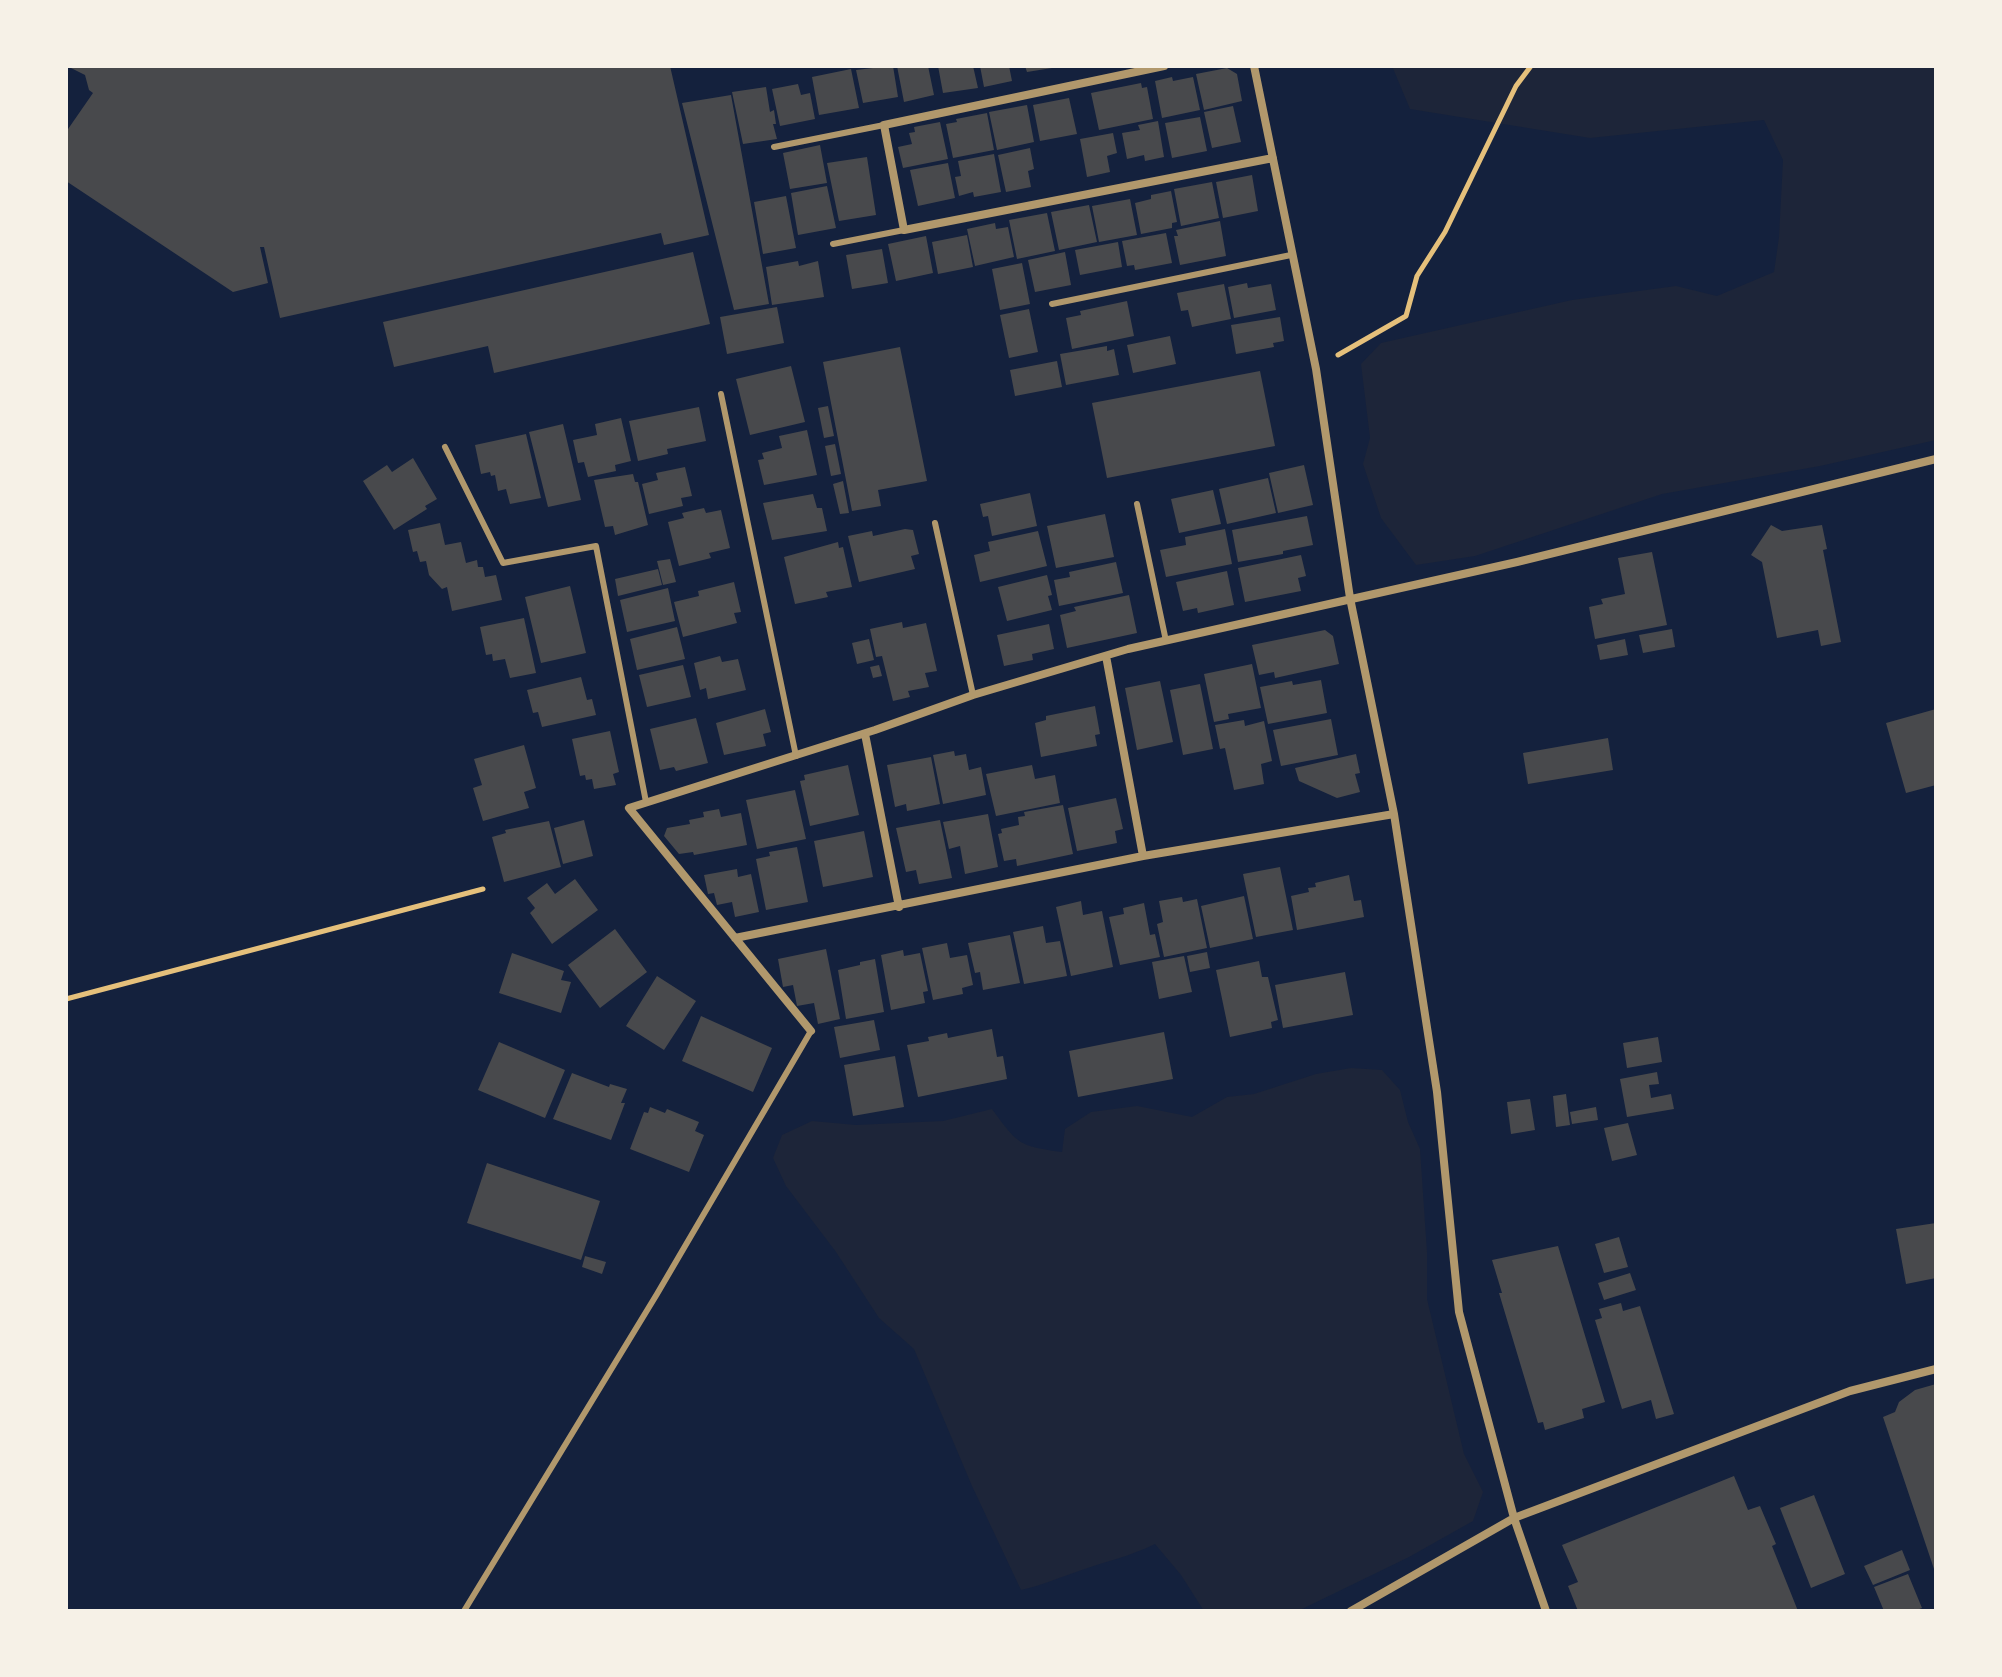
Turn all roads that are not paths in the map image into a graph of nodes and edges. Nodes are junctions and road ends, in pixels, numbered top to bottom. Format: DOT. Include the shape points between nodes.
graph roads {
  1 [pos="1164,66"];
  2 [pos="1254,66"];
  3 [pos="884,125"];
  4 [pos="774,147"];
  5 [pos="1273,158"];
  6 [pos="904,230"];
  7 [pos="833,244"];
  8 [pos="1291,255"];
  9 [pos="1052,304"];
  10 [pos="721,394"];
  11 [pos="445,447"];
  12 [pos="1936,459"];
  13 [pos="1137,504"];
  14 [pos="935,523"];
  15 [pos="1350,598"];
  16 [pos="1166,641"];
  17 [pos="1106,656"];
  18 [pos="973,695"];
  19 [pos="865,734"];
  20 [pos="796,756"];
  21 [pos="646,802"];
  22 [pos="1394,814"];
  23 [pos="1143,856"];
  24 [pos="899,907"];
  25 [pos="735,938"];
  26 [pos="811,1031"];
  27 [pos="1936,1369"];
  28 [pos="1514,1518"];
  29 [pos="464,1611"];
  30 [pos="1351,1611"];
  31 [pos="1546,1611"];
  1 -- 3 [label="street"];
  2 -- 5 [label="street"];
  3 -- 4 [label="lane"];
  3 -- 6 [label="street"];
  5 -- 6 [label="street"];
  5 -- 8 [label="street"];
  6 -- 7 [label="lane"];
  8 -- 9 [label="lane"];
  8 -- 15 [label="street" via="1316,369"];
  10 -- 20 [label="lane"];
  11 -- 21 [label="lane" via="503,563 596,546"];
  12 -- 15 [label="street"];
  13 -- 16 [label="lane"];
  14 -- 18 [label="lane"];
  15 -- 16 [label="street"];
  15 -- 22 [label="street"];
  16 -- 17 [label="street"];
  17 -- 18 [label="street"];
  17 -- 23 [label="street"];
  18 -- 19 [label="street"];
  19 -- 20 [label="street"];
  19 -- 24 [label="street"];
  20 -- 21 [label="street"];
  21 -- 25 [label="street" via="629,808"];
  22 -- 23 [label="street"];
  22 -- 28 [label="street" via="1437,1092 1459,1312"];
  23 -- 24 [label="street"];
  24 -- 25 [label="street"];
  25 -- 26 [label="street"];
  26 -- 29 [label="lane"];
  27 -- 28 [label="street" via="1850,1391"];
  28 -- 30 [label="street"];
  28 -- 31 [label="street"];
}
